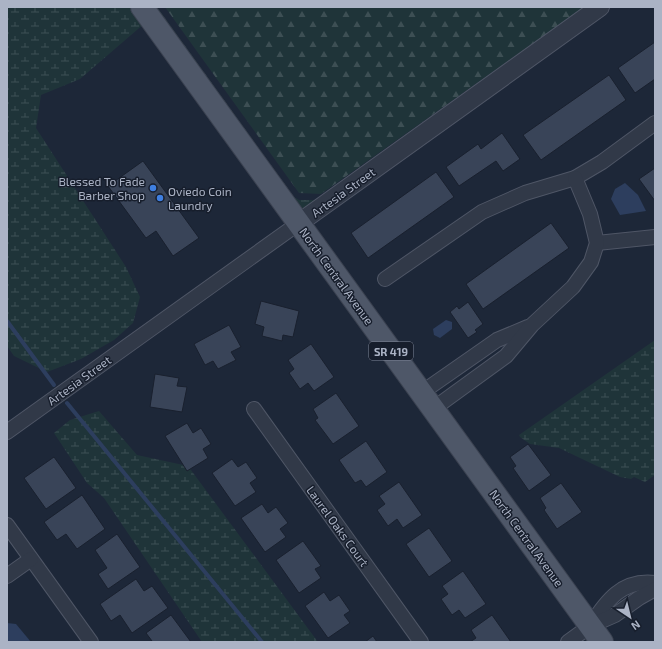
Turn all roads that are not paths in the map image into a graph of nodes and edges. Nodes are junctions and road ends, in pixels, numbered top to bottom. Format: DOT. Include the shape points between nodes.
graph roads {
  1 [pos="142,7"];
  2 [pos="600,7"];
  3 [pos="655,123"];
  4 [pos="575,178"];
  5 [pos="298,223"];
  6 [pos="655,237"];
  7 [pos="597,243"];
  8 [pos="385,279"];
  9 [pos="532,325"];
  10 [pos="427,401"];
  11 [pos="254,409"];
  12 [pos="7,432"];
  13 [pos="7,525"];
  14 [pos="31,559"];
  15 [pos="7,576"];
  16 [pos="655,582"];
  17 [pos="655,589"];
  18 [pos="596,634"];
  19 [pos="91,642"];
  20 [pos="421,642"];
  21 [pos="568,642"];
  1 -- 5 [label="main road, North Central Avenue / SR 419"];
  2 -- 5 [label="street, Artesia Street"];
  3 -- 4 [label="street" via="602,162"];
  4 -- 7 [label="street" via="590,214"];
  4 -- 8 [label="street" via="525,193 482,212"];
  5 -- 10 [label="main road, North Central Avenue / SR 419"];
  5 -- 12 [label="street, Artesia Street"];
  6 -- 7 [label="street"];
  7 -- 9 [label="street" via="591,262 573,287"];
  9 -- 10 [label="street" via="497,340"];
  9 -- 10 [label="street" via="506,356"];
  10 -- 18 [label="main road, North Central Avenue / SR 419"];
  11 -- 20 [label="street, Laurel Oaks Court"];
  13 -- 14 [label="street"];
  14 -- 15 [label="street"];
  14 -- 19 [label="street"];
  16 -- 18 [label="street" via="643,581 628,586 606,602"];
  17 -- 18 [label="street" via="615,615"];
  18 -- 21 [label="street"];
}
